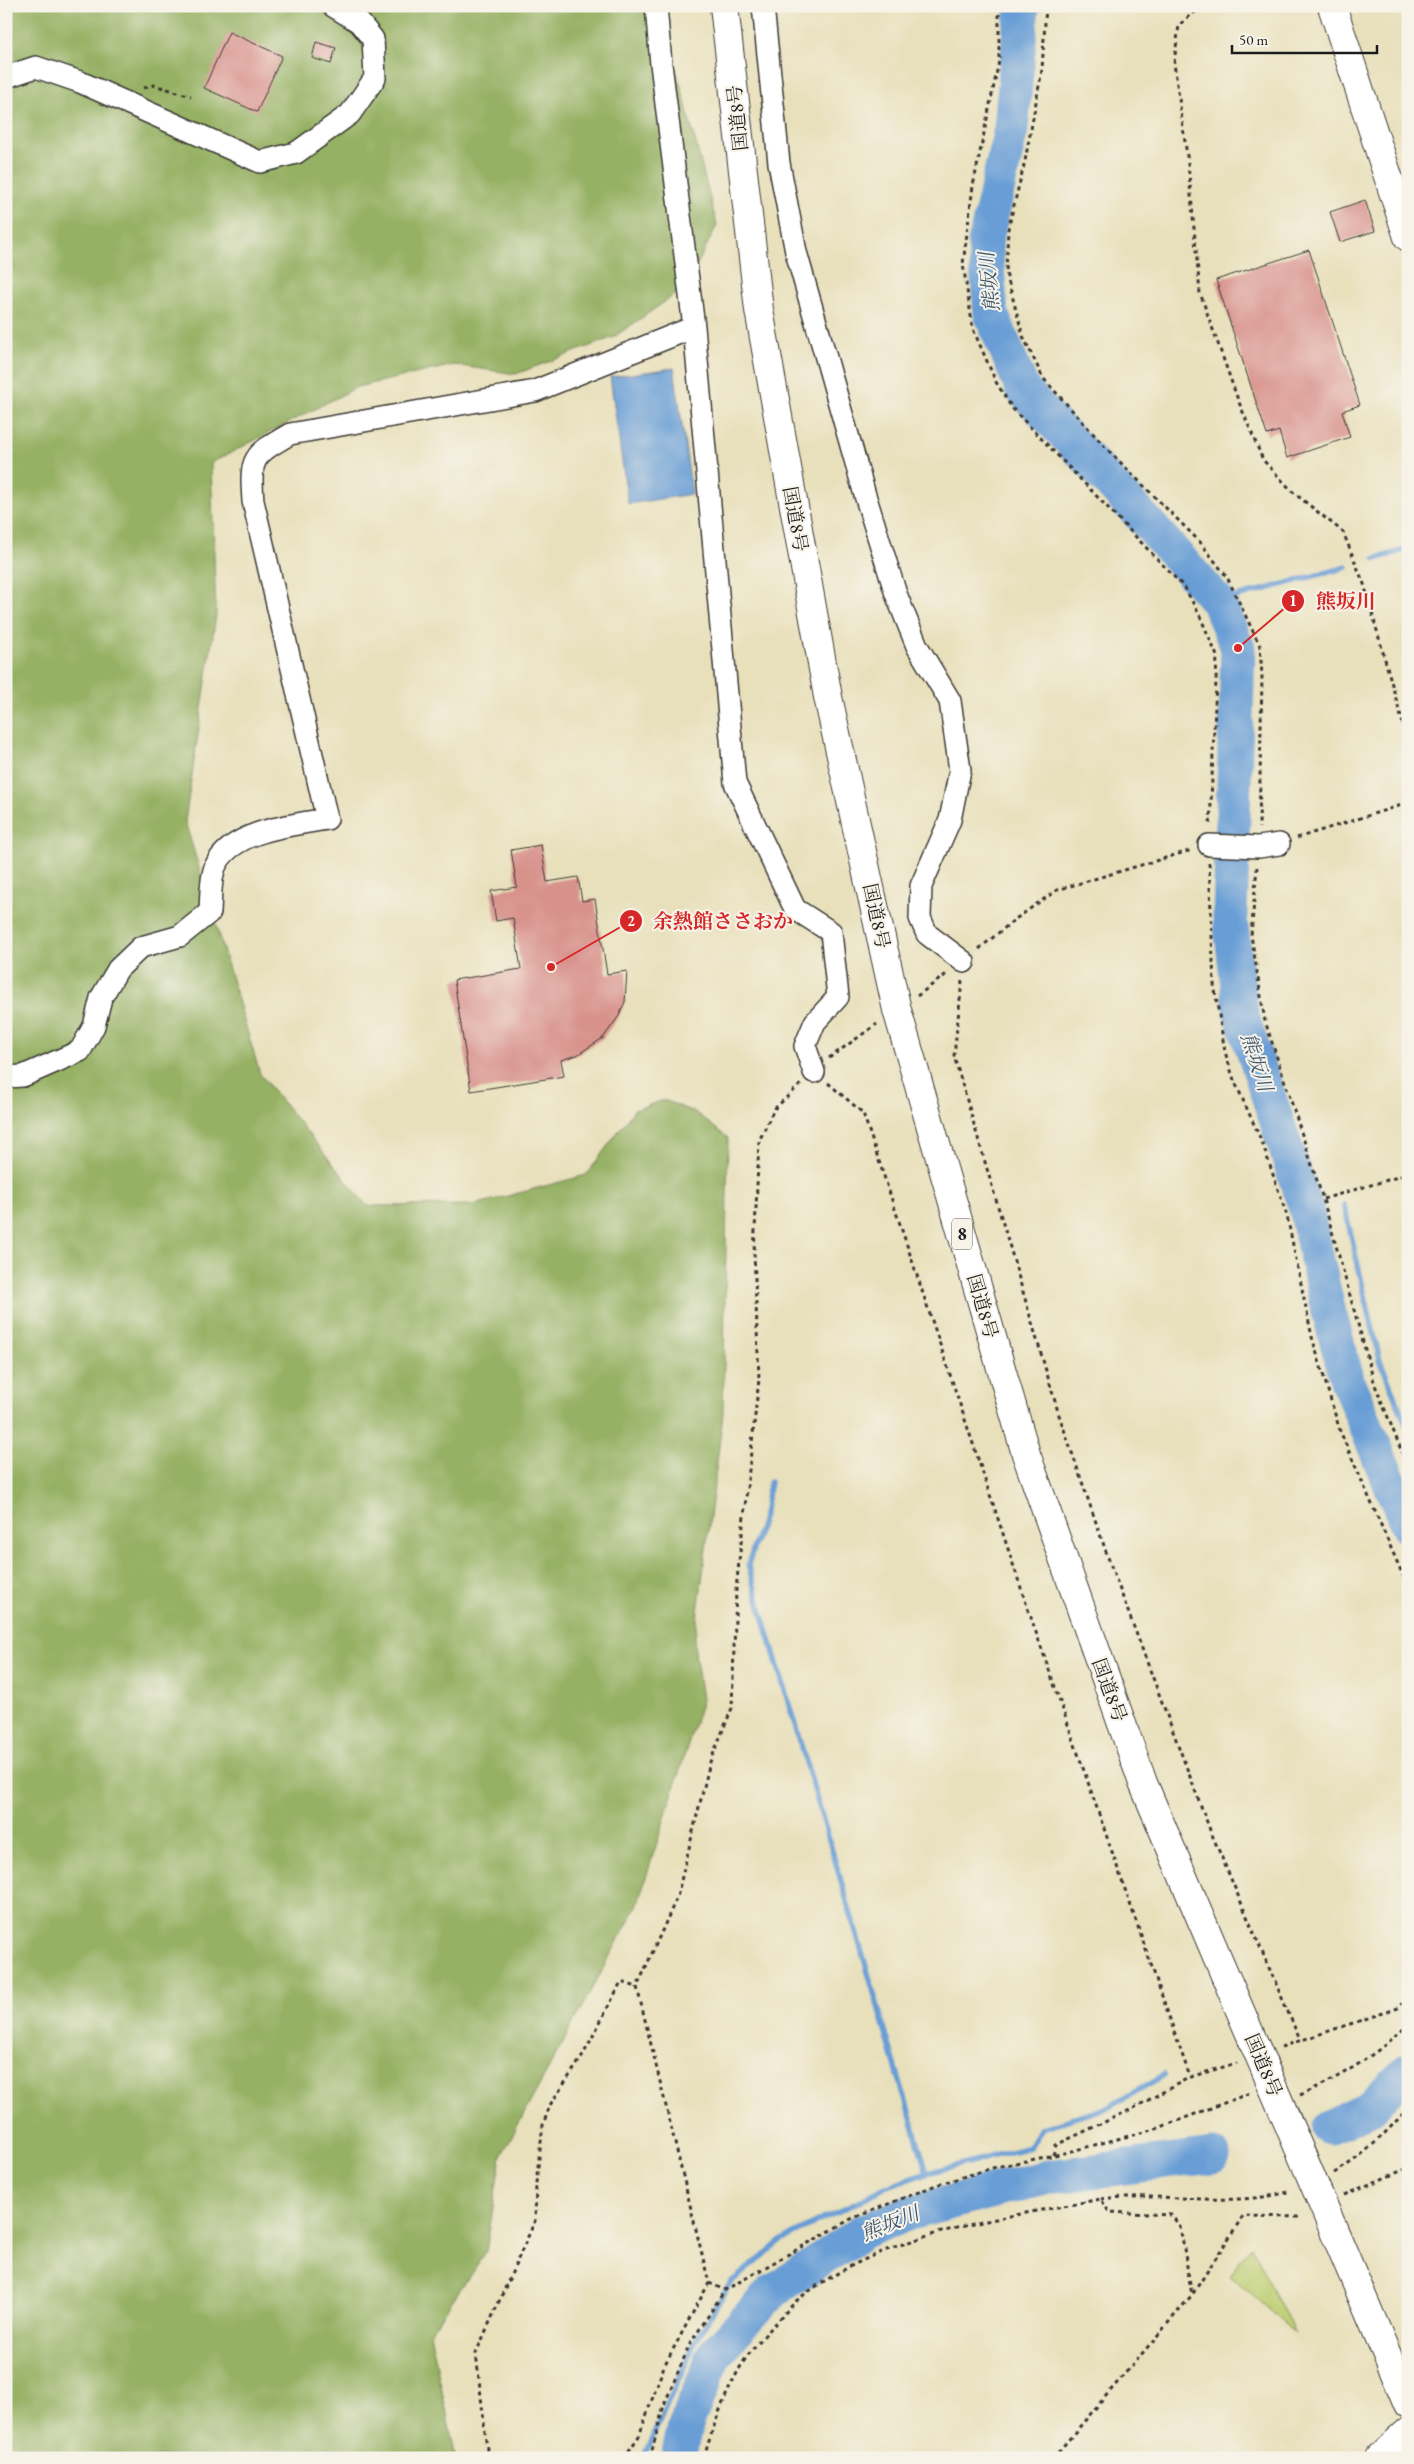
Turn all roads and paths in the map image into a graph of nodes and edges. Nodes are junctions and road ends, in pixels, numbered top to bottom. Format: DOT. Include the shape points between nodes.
graph roads {
  1 [pos="333,6"];
  2 [pos="656,6"];
  3 [pos="724,6"];
  4 [pos="763,6"];
  5 [pos="999,6"];
  6 [pos="1046,6"];
  7 [pos="1202,6"];
  8 [pos="1332,6"];
  9 [pos="6,77"];
  10 [pos="1408,237"];
  11 [pos="694,327"];
  12 [pos="1408,742"];
  13 [pos="1408,803"];
  14 [pos="1209,845"];
  15 [pos="1269,845"];
  16 [pos="964,962"];
  17 [pos="898,1010"];
  18 [pos="814,1072"];
  19 [pos="6,1077"];
  20 [pos="1408,1174"];
  21 [pos="1323,1199"];
  22 [pos="1408,1467"];
  23 [pos="1408,1586"];
  24 [pos="636,1987"];
  25 [pos="1408,1999"];
  26 [pos="1408,2025"];
  27 [pos="1235,2063"];
  28 [pos="1190,2077"];
  29 [pos="1276,2094"];
  30 [pos="1408,2108"];
  31 [pos="1053,2155"];
  32 [pos="1408,2168"];
  33 [pos="1315,2184"];
  34 [pos="1353,2190"];
  35 [pos="1101,2199"];
  36 [pos="1298,2217"];
  37 [pos="709,2283"];
  38 [pos="725,2290"];
  39 [pos="1192,2295"];
  40 [pos="1408,2404"];
  41 [pos="1408,2432"];
  42 [pos="488,2458"];
  43 [pos="624,2458"];
  44 [pos="650,2458"];
  45 [pos="704,2458"];
  46 [pos="1053,2458"];
  47 [pos="1379,2458"];
  1 -- 9 [label="street" via="359,22 373,39 375,78 350,114 296,153 260,162 80,82 36,67"];
  2 -- 11 [label="street"];
  3 -- 17 [label="main road, 国道8号 / 8" via="758,310 828,696"];
  4 -- 16 [label="street" via="779,163 796,252 896,594 917,646 950,701 960,770 950,820 922,886 920,918 928,934"];
  5 -- 14 [label="path" via="999,61 973,186 963,264 973,329 996,382 1012,408 1185,588 1200,616 1217,656"];
  6 -- 15 [label="path" via="1042,70 1025,161 1008,228 1006,273 1024,336 1044,378 1106,448 1200,542 1226,577 1260,646"];
  7 -- 12 [label="path" via="1179,25 1174,63 1188,163 1200,293 1263,460 1294,493 1343,532 1364,584"];
  8 -- 10 [label="main road"];
  11 -- 18 [label="street" via="736,783 795,909 831,932 838,997 815,1022 805,1046"];
  11 -- 19 [label="street" via="534,391 290,434 255,458 251,474 253,502 326,819 262,830 223,853 214,869 210,912 180,936 140,947 118,969 101,998 94,1026 80,1051 23,1076"];
  13 -- 15 [label="path"];
  14 -- 15 [label="street"];
  14 -- 16 [label="path" via="1057,890 1014,920"];
  14 -- 23 [label="path" via="1214,984 1225,1052 1262,1142 1287,1216 1312,1337 1340,1431"];
  15 -- 21 [label="path" via="1251,935 1265,1021"];
  16 -- 17 [label="path"];
  16 -- 25 [label="path" via="954,1056 1059,1414 1111,1566 1210,1830 1292,2022 1300,2040 1398,2008"];
  17 -- 18 [label="path" via="837,1050"];
  17 -- 29 [label="main road, 国道8号 / 8" via="1026,1454 1144,1783"];
  18 -- 24 [label="path" via="774,1109 760,1141 754,1253 759,1379 736,1589 732,1708 710,1762 677,1897"];
  18 -- 28 [label="path" via="863,1113 1028,1609"];
  20 -- 21 [label="path"];
  21 -- 22 [label="path" via="1375,1385"];
  24 -- 37 [label="path"];
  24 -- 42 [label="path" via="621,1982 582,2056 550,2105 543,2125 535,2221 476,2353"];
  26 -- 29 [label="path" via="1390,2042 1333,2082"];
  27 -- 28 [label="path"];
  28 -- 31 [label="path" via="1134,2108 1056,2144"];
  29 -- 31 [label="path"];
  29 -- 33 [label="main road, 国道8号 / 8"];
  30 -- 33 [label="path" via="1382,2137 1348,2165"];
  31 -- 38 [label="path" via="996,2167 936,2185 851,2219"];
  32 -- 34 [label="path"];
  33 -- 35 [label="path" via="1278,2195 1218,2201 1128,2195"];
  33 -- 40 [label="main road, 国道8号 / 8"];
  35 -- 39 [label="path" via="1109,2212 1171,2216 1180,2226"];
  35 -- 45 [label="path" via="963,2226 888,2248 849,2266 799,2298 760,2340 737,2372 712,2429"];
  36 -- 39 [label="path" via="1243,2216"];
  37 -- 38 [label="path"];
  37 -- 43 [label="path" via="664,2366 640,2436"];
  38 -- 44 [label="path" via="690,2344 664,2406"];
  39 -- 46 [label="path"];
  41 -- 47 [label="main road"];
}
